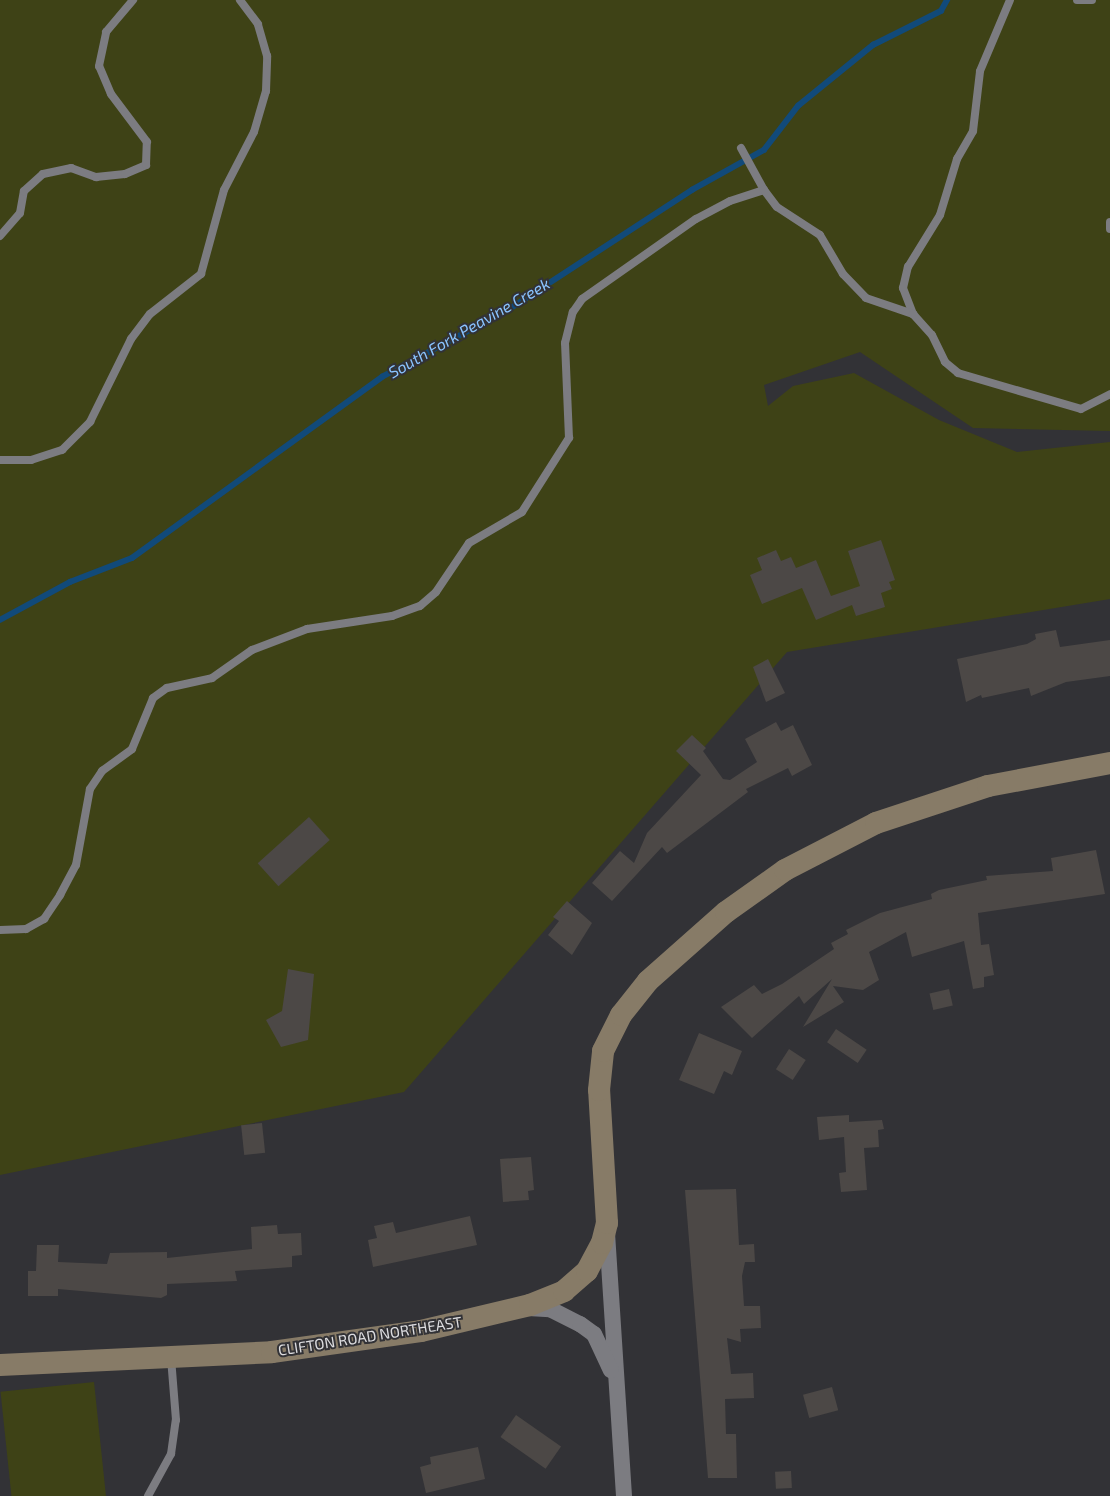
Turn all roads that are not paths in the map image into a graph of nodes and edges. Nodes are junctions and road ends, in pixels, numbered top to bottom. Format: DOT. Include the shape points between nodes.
graph roads {
  1 [pos="133,0"];
  2 [pos="240,0"];
  3 [pos="1010,0"];
  4 [pos="1077,0"];
  5 [pos="1092,0"];
  6 [pos="741,148"];
  7 [pos="764,190"];
  8 [pos="1110,222"];
  9 [pos="1110,229"];
  10 [pos="0,236"];
  11 [pos="914,314"];
  12 [pos="1110,394"];
  13 [pos="0,460"];
  14 [pos="1110,763"];
  15 [pos="0,930"];
  16 [pos="607,1223"];
  17 [pos="518,1308"];
  18 [pos="171,1358"];
  19 [pos="0,1364"];
  20 [pos="617,1392"];
  21 [pos="148,1496"];
  22 [pos="624,1496"];
  1 -- 10 [label="lane" via="106,32 99,66 111,94 147,142 146,165 125,174 96,176 71,168 43,174 24,190 20,213"];
  2 -- 13 [label="lane" via="258,24 267,56 266,91 254,132 224,190 201,274 150,314 131,340 90,422 62,450 31,460"];
  3 -- 11 [label="lane" via="980,70 973,131 957,159 940,215 908,267 903,288"];
  4 -- 5 [label="lane"];
  6 -- 7 [label="lane"];
  7 -- 11 [label="lane" via="777,207 820,235 843,274 866,298"];
  7 -- 15 [label="lane" via="696,219 582,299 573,312 565,343 569,438 522,512 469,543 436,592 420,606 392,616 307,629 252,650 212,678 167,688 153,698 132,749 102,771 90,789 76,865 60,895 44,919 26,929"];
  8 -- 9 [label="lane"];
  11 -- 12 [label="lane" via="932,335 945,362 981,383 1026,390 1081,409"];
  14 -- 16 [label="street, CLIFTON ROAD NORTHEAST" via="988,786 876,823 785,870 726,912 665,965 621,1015 599,1066"];
  16 -- 17 [label="street, CLIFTON ROAD NORTHEAST" via="602,1243 576,1283 547,1300"];
  16 -- 20 [label="street"];
  17 -- 18 [label="street, CLIFTON ROAD NORTHEAST" via="421,1331 272,1352"];
  17 -- 20 [label="street" via="550,1309 594,1334 605,1353"];
  18 -- 19 [label="street, CLIFTON ROAD NORTHEAST"];
  18 -- 21 [label="lane" via="176,1420 172,1454"];
  20 -- 22 [label="street"];
}
